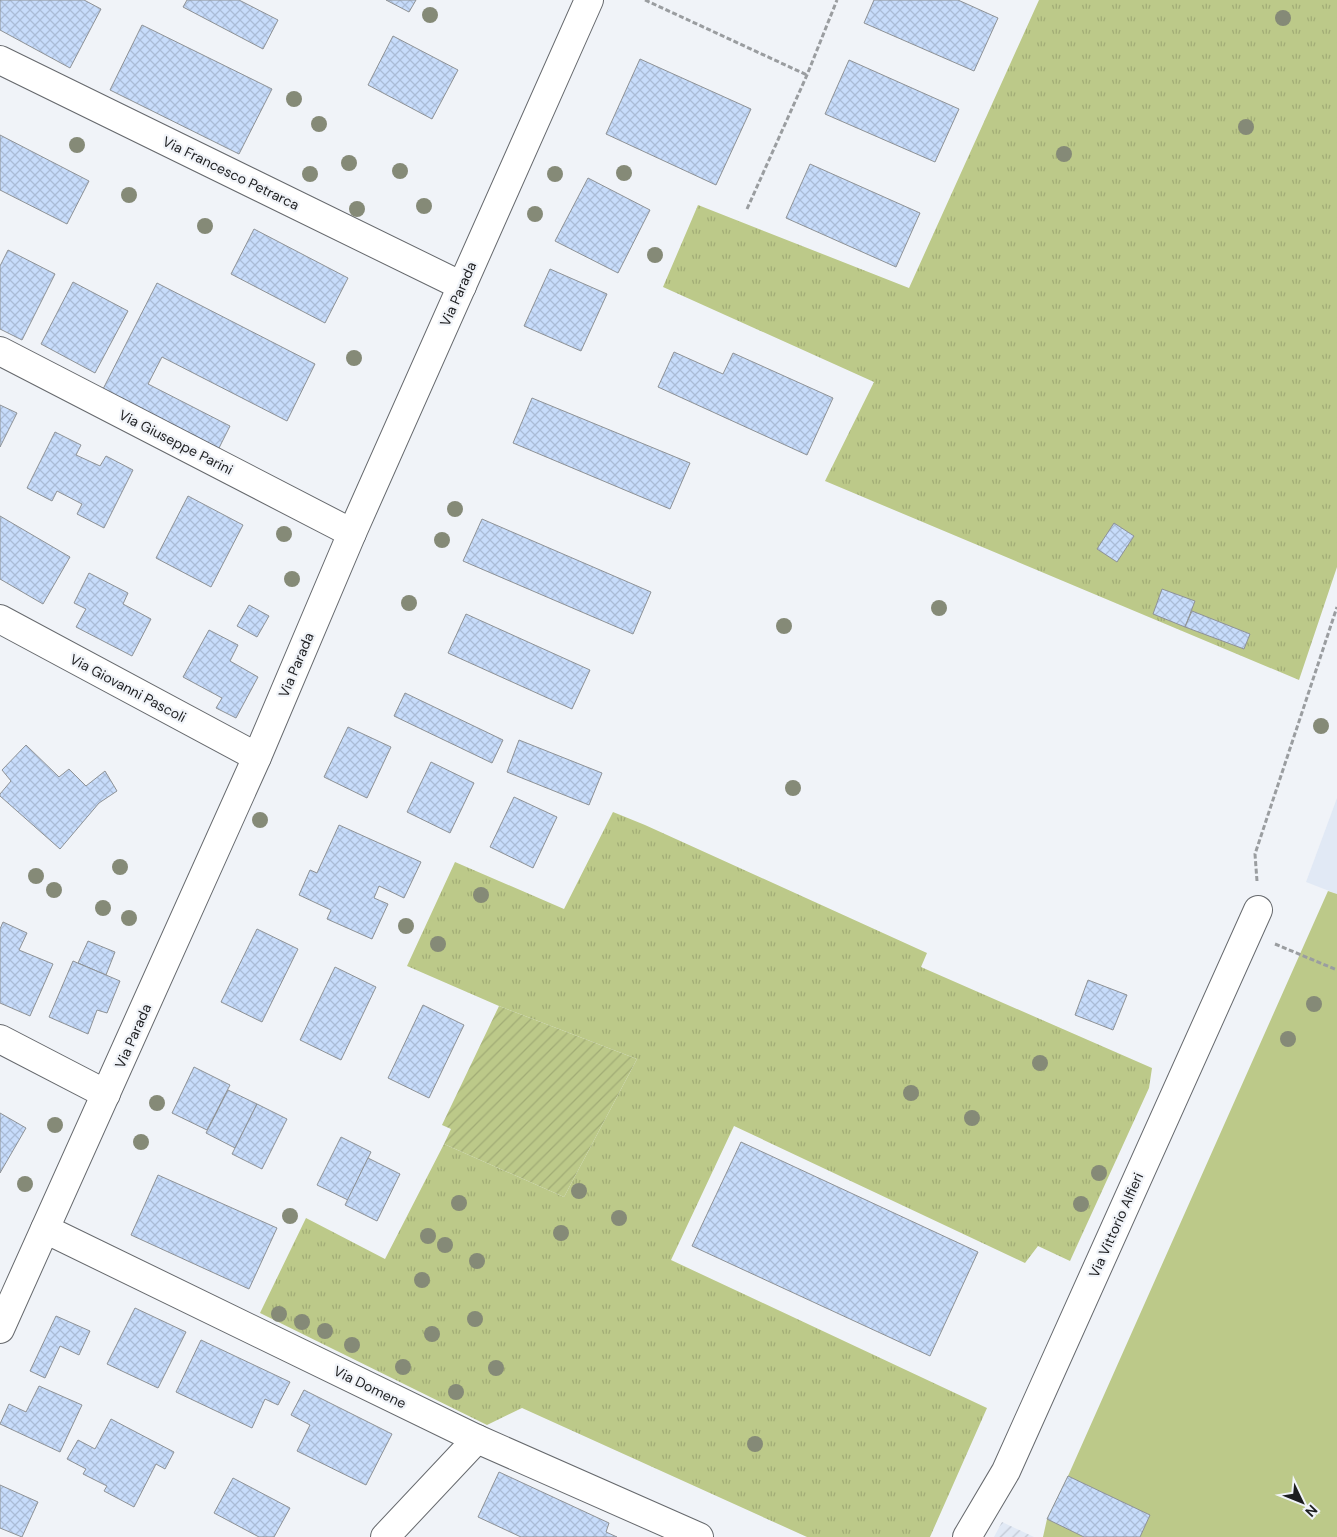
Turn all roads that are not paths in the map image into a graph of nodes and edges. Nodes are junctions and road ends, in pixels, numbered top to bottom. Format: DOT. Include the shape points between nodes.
graph roads {
  1 [pos="589,0"];
  2 [pos="0,60"];
  3 [pos="462,286"];
  4 [pos="0,351"];
  5 [pos="352,533"];
  6 [pos="0,619"];
  7 [pos="257,757"];
  8 [pos="1253,921"];
  9 [pos="0,1039"];
  10 [pos="106,1094"];
  11 [pos="45,1229"];
  12 [pos="0,1329"];
  13 [pos="477,1439"];
  14 [pos="385,1537"];
  15 [pos="699,1537"];
  16 [pos="967,1537"];
  1 -- 3 [label="street, Via Parada"];
  2 -- 3 [label="street, Via Francesco Petrarca"];
  3 -- 5 [label="street, Via Parada"];
  4 -- 5 [label="street, Via Giuseppe Parini"];
  5 -- 7 [label="street, Via Parada"];
  6 -- 7 [label="street, Via Giovanni Pascoli"];
  7 -- 10 [label="street, Via Parada"];
  8 -- 16 [label="street, Via Vittorio Alfieri" via="1006,1471"];
  9 -- 10 [label="street"];
  10 -- 11 [label="street, Via Parada"];
  11 -- 12 [label="street, Via Parada"];
  11 -- 13 [label="street, Via Domene"];
  13 -- 14 [label="street"];
  13 -- 15 [label="street, Via Domene"];
}
